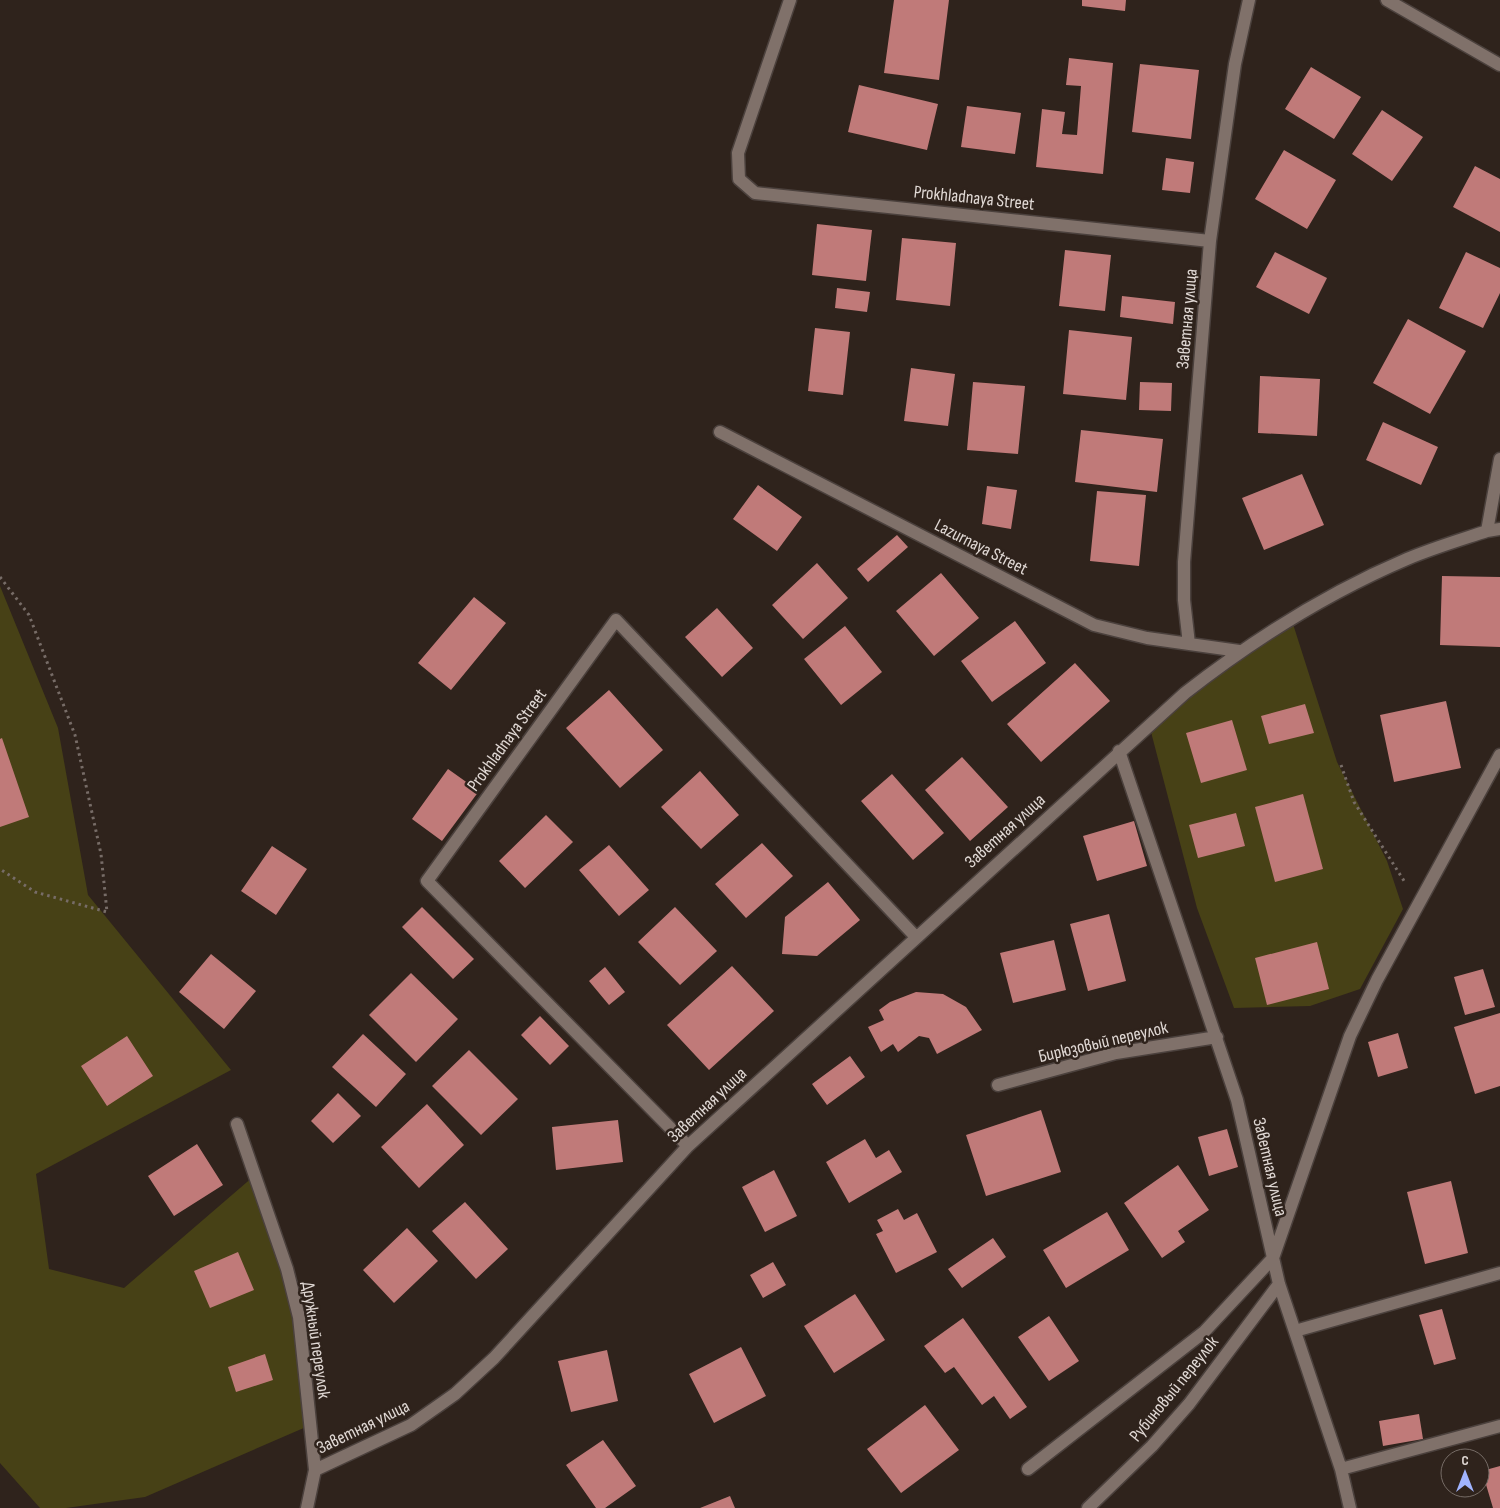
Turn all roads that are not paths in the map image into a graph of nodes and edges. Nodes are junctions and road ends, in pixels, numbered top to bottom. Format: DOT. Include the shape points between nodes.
graph roads {
  1 [pos="790,0"];
  2 [pos="1249,0"];
  3 [pos="1387,0"];
  4 [pos="1500,65"];
  5 [pos="1210,241"];
  6 [pos="720,432"];
  7 [pos="1500,459"];
  8 [pos="1500,529"];
  9 [pos="1487,531"];
  10 [pos="1189,644"];
  11 [pos="1239,651"];
  12 [pos="1119,751"];
  13 [pos="1500,755"];
  14 [pos="915,936"];
  15 [pos="1217,1037"];
  16 [pos="998,1085"];
  17 [pos="237,1124"];
  18 [pos="688,1146"];
  19 [pos="1274,1258"];
  20 [pos="1500,1273"];
  21 [pos="1279,1284"];
  22 [pos="1295,1331"];
  23 [pos="1500,1426"];
  24 [pos="1028,1469"];
  25 [pos="1341,1469"];
  26 [pos="315,1470"];
  27 [pos="307,1508"];
  28 [pos="1088,1508"];
  29 [pos="1350,1508"];
  1 -- 5 [label="street, Prokhladnaya Street" via="738,153 739,179 755,193"];
  2 -- 5 [label="street, Заветная улица" via="1235,64"];
  3 -- 4 [label="street"];
  5 -- 10 [label="street, Заветная улица" via="1184,562"];
  6 -- 10 [label="street, Lazurnaya Street" via="1094,625"];
  7 -- 9 [label="street"];
  8 -- 9 [label="street, Заветная улица"];
  9 -- 11 [label="street, Заветная улица" via="1407,559 1334,594"];
  10 -- 11 [label="street, Lazurnaya Street"];
  11 -- 12 [label="street, Заветная улица"];
  12 -- 14 [label="street, Заветная улица"];
  12 -- 15 [label="street, Заветная улица"];
  13 -- 19 [label="street" via="1350,1036"];
  14 -- 18 [label="street, Заветная улица"];
  14 -- 18 [label="street, Prokhladnaya Street" via="616,620 427,881"];
  15 -- 16 [label="street, Бирюзовый переулок" via="1116,1053"];
  15 -- 19 [label="street, Заветная улица" via="1237,1100"];
  17 -- 26 [label="street, Дружный переулок" via="287,1269 298,1317"];
  18 -- 26 [label="street, Заветная улица" via="494,1358 455,1394 412,1425"];
  19 -- 21 [label="street, Заветная улица"];
  19 -- 24 [label="street" via="1204,1332"];
  20 -- 22 [label="street"];
  21 -- 22 [label="street, Заветная улица"];
  21 -- 28 [label="street, Рубиновый переулок" via="1189,1404 1152,1446"];
  22 -- 25 [label="street, Заветная улица"];
  23 -- 25 [label="street"];
  25 -- 29 [label="street, Заветная улица"];
  26 -- 27 [label="street, Дружный переулок"];
}
